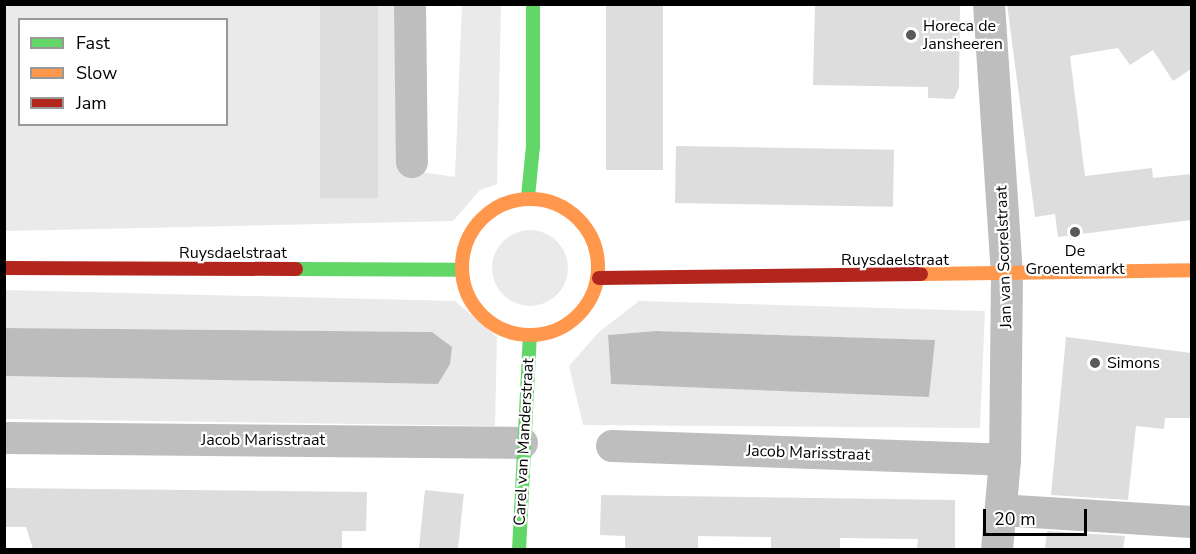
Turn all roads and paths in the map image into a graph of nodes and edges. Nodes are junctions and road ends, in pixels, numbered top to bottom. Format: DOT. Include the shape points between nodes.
graph roads {
  1 [pos="410,4"];
  2 [pos="533,4"];
  3 [pos="989,4"];
  4 [pos="412,162"];
  5 [pos="528,197"];
  6 [pos="4,268"];
  7 [pos="462,270"];
  8 [pos="1191,270"];
  9 [pos="1007,275"];
  10 [pos="599,278"];
  11 [pos="530,335"];
  12 [pos="4,438"];
  13 [pos="522,442"];
  14 [pos="612,446"];
  15 [pos="1005,460"];
  16 [pos="1001,510"];
  17 [pos="1191,522"];
  18 [pos="519,549"];
  19 [pos="997,549"];
  1 -- 4 [label="street"];
  2 -- 5 [label="street" via="533,146"];
  3 -- 9 [label="street, Jan van Scorelstraat"];
  5 -- 7 [label="street" via="502,203 480,220 465,243"];
  5 -- 10 [label="street" via="558,203 583,221 597,248"];
  6 -- 7 [label="street, Ruysdaelstraat"];
  7 -- 11 [label="street" via="466,290 483,315 509,332"];
  8 -- 9 [label="street, Ruysdaelstraat"];
  9 -- 10 [label="street, Ruysdaelstraat"];
  9 -- 15 [label="street, Jan van Scorelstraat"];
  10 -- 11 [label="street" via="582,313 549,333"];
  11 -- 13 [label="street, Carel van Manderstraat"];
  12 -- 13 [label="street, Jacob Marisstraat"];
  13 -- 18 [label="street, Carel van Manderstraat"];
  14 -- 15 [label="street, Jacob Marisstraat"];
  15 -- 16 [label="street, Jan van Scorelstraat"];
  16 -- 17 [label="street"];
  16 -- 19 [label="street, Jan van Scorelstraat"];
}
